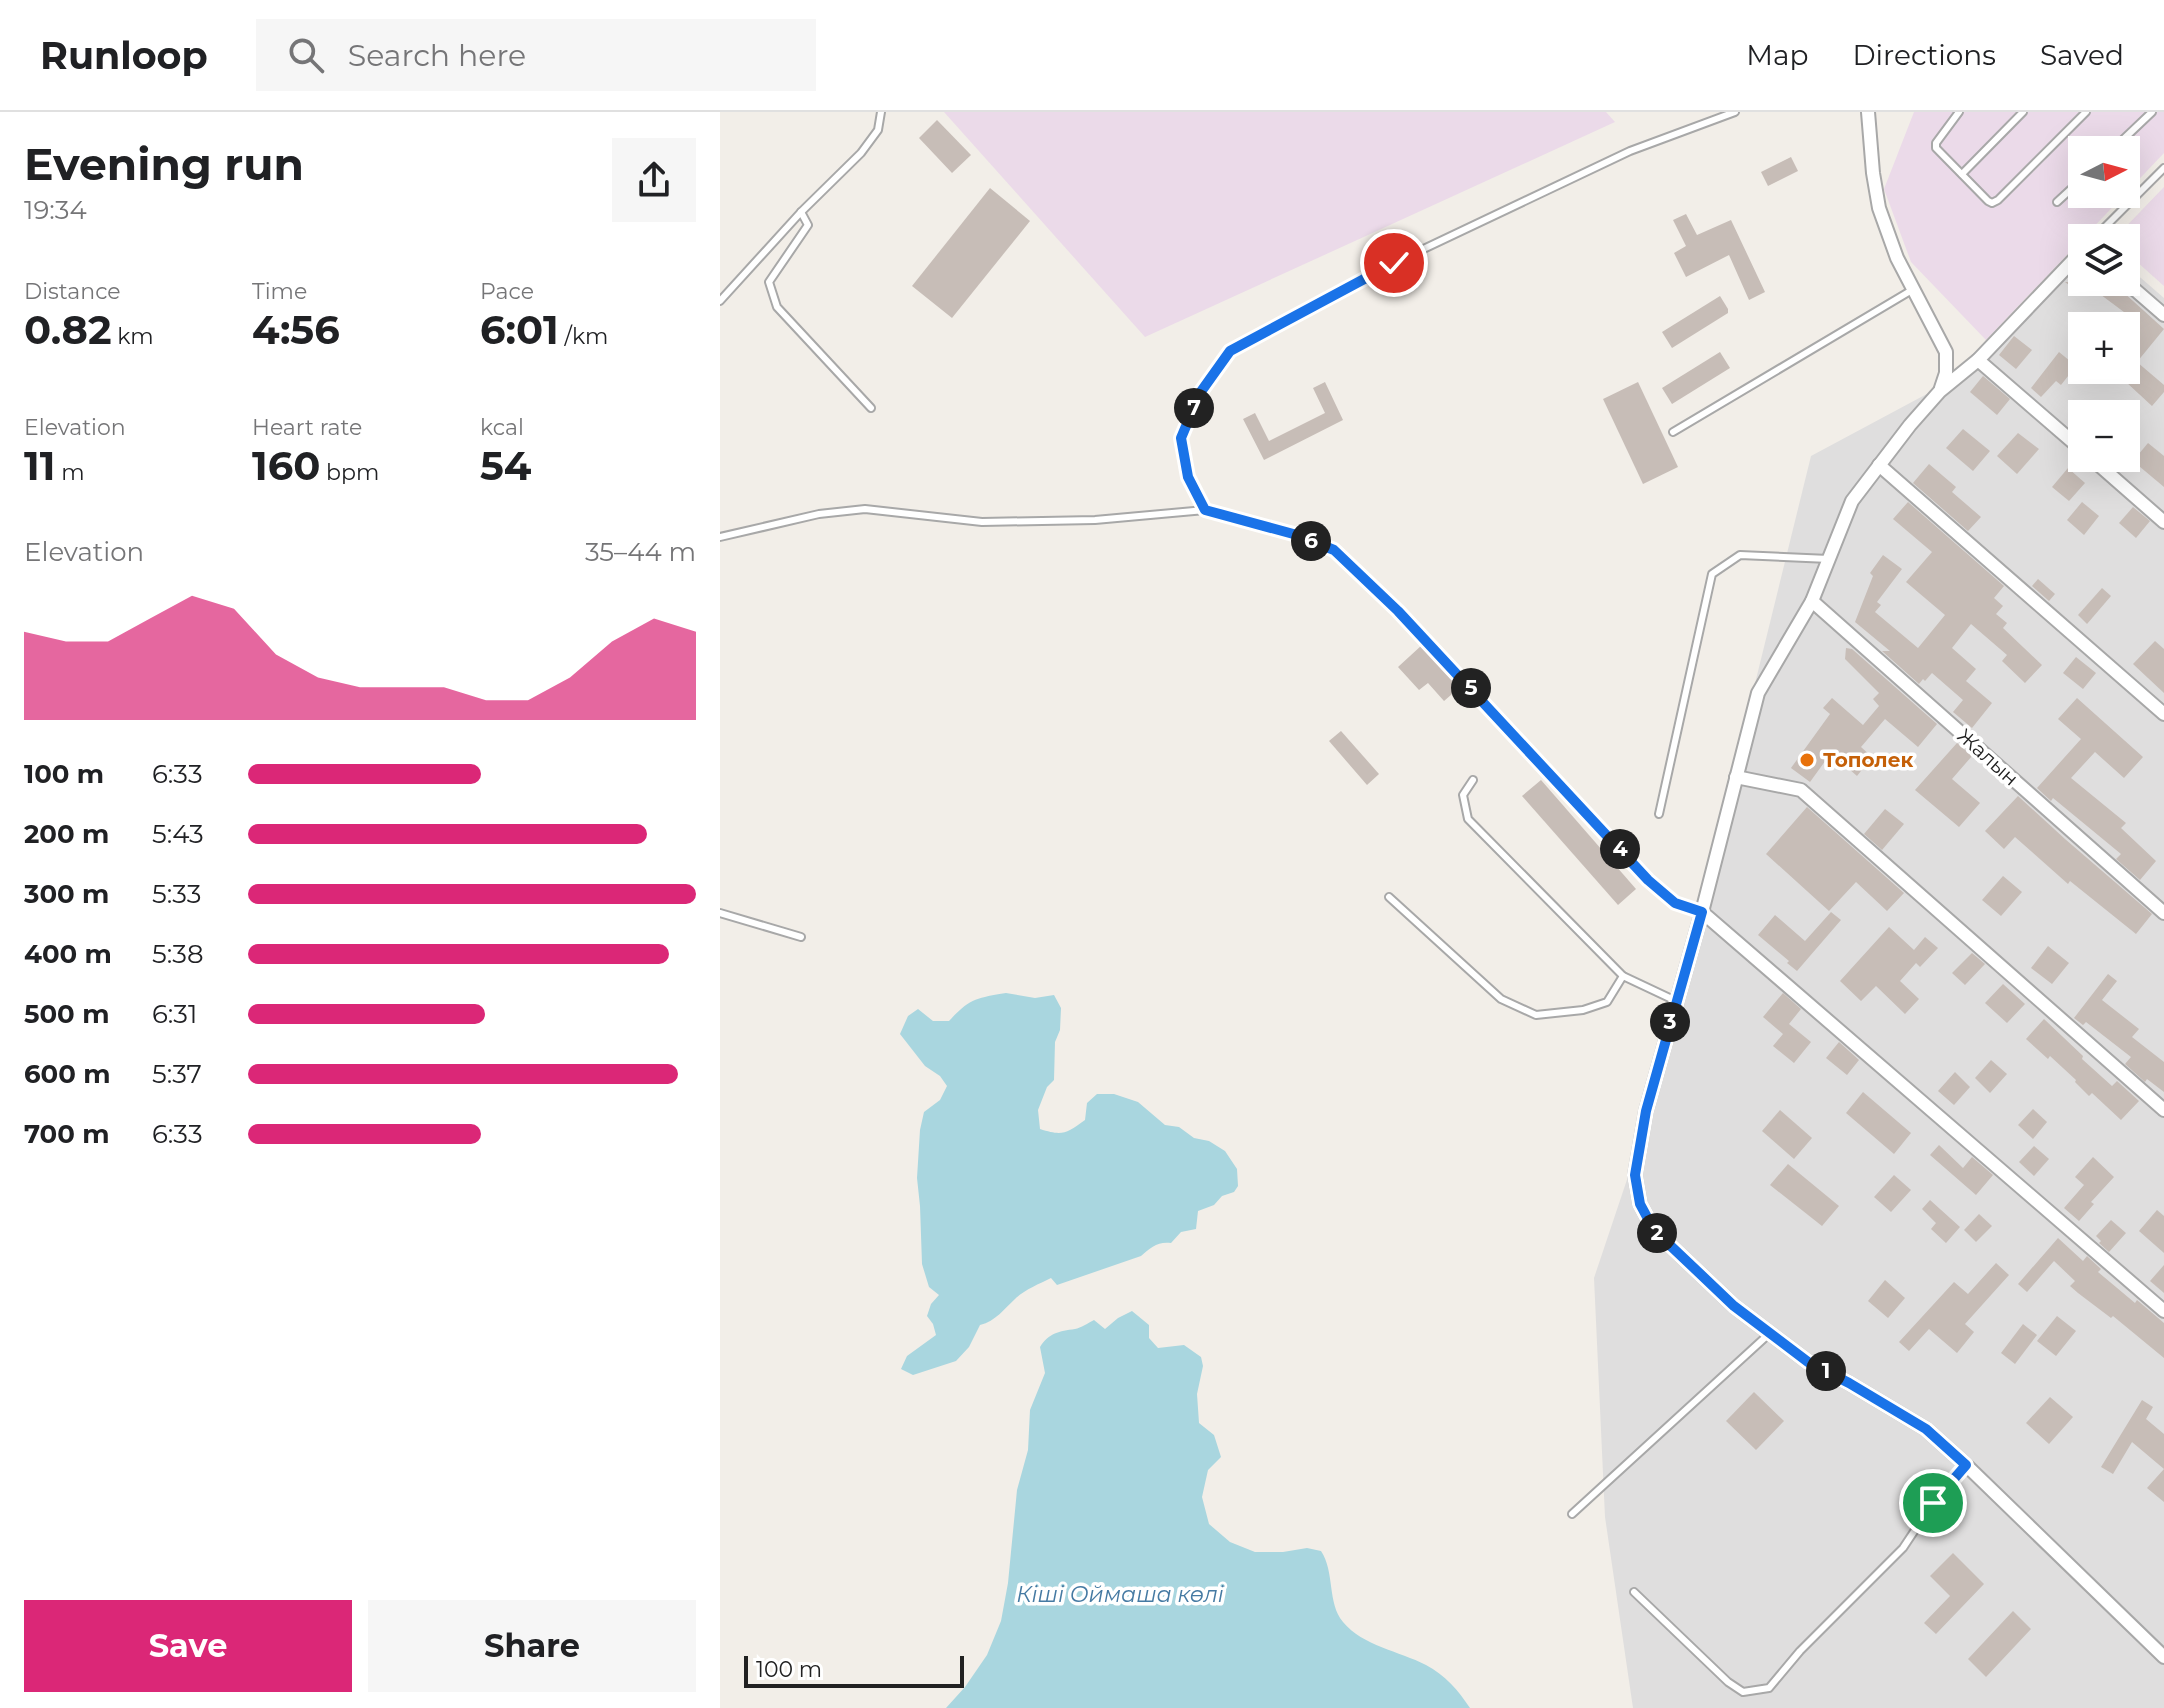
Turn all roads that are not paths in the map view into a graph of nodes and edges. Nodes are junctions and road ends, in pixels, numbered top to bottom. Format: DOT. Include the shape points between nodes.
graph roads {
  1 [pos="881,112"];
  2 [pos="1735,112"];
  3 [pos="1868,112"];
  4 [pos="1959,112"];
  5 [pos="2023,112"];
  6 [pos="2086,112"];
  7 [pos="2152,112"];
  8 [pos="2127,136"];
  9 [pos="2164,168"];
  10 [pos="1962,174"];
  11 [pos="2068,192"];
  12 [pos="2057,202"];
  13 [pos="801,212"];
  14 [pos="2108,224"];
  15 [pos="2068,266"];
  16 [pos="1912,290"];
  17 [pos="2140,294"];
  18 [pos="720,301"];
  19 [pos="2164,315"];
  20 [pos="1978,360"];
  21 [pos="1940,391"];
  22 [pos="871,408"];
  23 [pos="1673,432"];
  24 [pos="2068,438"];
  25 [pos="1879,465"];
  26 [pos="2107,472"];
  27 [pos="1205,510"];
  28 [pos="2164,522"];
  29 [pos="720,537"];
  30 [pos="1830,559"];
  31 [pos="1812,601"];
  32 [pos="2164,714"];
  33 [pos="1736,777"];
  34 [pos="1473,780"];
  35 [pos="1659,814"];
  36 [pos="1389,897"];
  37 [pos="1702,912"];
  38 [pos="720,913"];
  39 [pos="2164,913"];
  40 [pos="801,937"];
  41 [pos="1623,976"];
  42 [pos="1676,1001"];
  43 [pos="2164,1110"];
  44 [pos="2164,1311"];
  45 [pos="1770,1333"];
  46 [pos="1966,1465"];
  47 [pos="1572,1514"];
  48 [pos="1634,1592"];
  49 [pos="2164,1657"];
  1 -- 13 [label="lane" via="878,130 861,153"];
  2 -- 27 [label="lane" via="1630,151 1394,263 1230,351 1200,393 1181,438 1188,477"];
  3 -- 16 [label="street" via="1879,208"];
  4 -- 10 [label="lane" via="1936,148"];
  5 -- 10 [label="lane"];
  6 -- 10 [label="lane" via="1992,203"];
  7 -- 8 [label="lane"];
  9 -- 14 [label="lane"];
  11 -- 12 [label="lane"];
  13 -- 18 [label="lane"];
  13 -- 22 [label="lane" via="808,225 769,282 777,307"];
  15 -- 20 [label="street"];
  16 -- 21 [label="street" via="1946,352"];
  16 -- 23 [label="lane"];
  17 -- 19 [label="street"];
  20 -- 21 [label="street"];
  20 -- 24 [label="street"];
  21 -- 25 [label="street"];
  25 -- 30 [label="street" via="1852,501"];
  25 -- 32 [label="street"];
  26 -- 28 [label="street"];
  27 -- 29 [label="lane" via="1095,520 982,522 865,509"];
  27 -- 37 [label="lane" via="1334,550 1398,611 1648,880 1675,903"];
  30 -- 31 [label="street"];
  30 -- 35 [label="lane" via="1740,555 1712,574"];
  31 -- 33 [label="street" via="1758,693"];
  31 -- 39 [label="street, Жалын"];
  33 -- 37 [label="street"];
  33 -- 43 [label="street" via="1801,790"];
  34 -- 41 [label="lane" via="1463,795 1468,819"];
  36 -- 41 [label="lane" via="1501,999 1536,1015 1607,1002"];
  37 -- 42 [label="street"];
  37 -- 44 [label="street"];
  38 -- 40 [label="lane"];
  41 -- 42 [label="lane"];
  42 -- 45 [label="street" via="1646,1111 1635,1175 1640,1204 1654,1230"];
  45 -- 46 [label="street" via="1808,1362 1926,1429"];
  45 -- 47 [label="lane"];
  46 -- 48 [label="lane" via="1903,1548 1769,1688 1743,1692 1728,1682"];
  46 -- 49 [label="street"];
}
